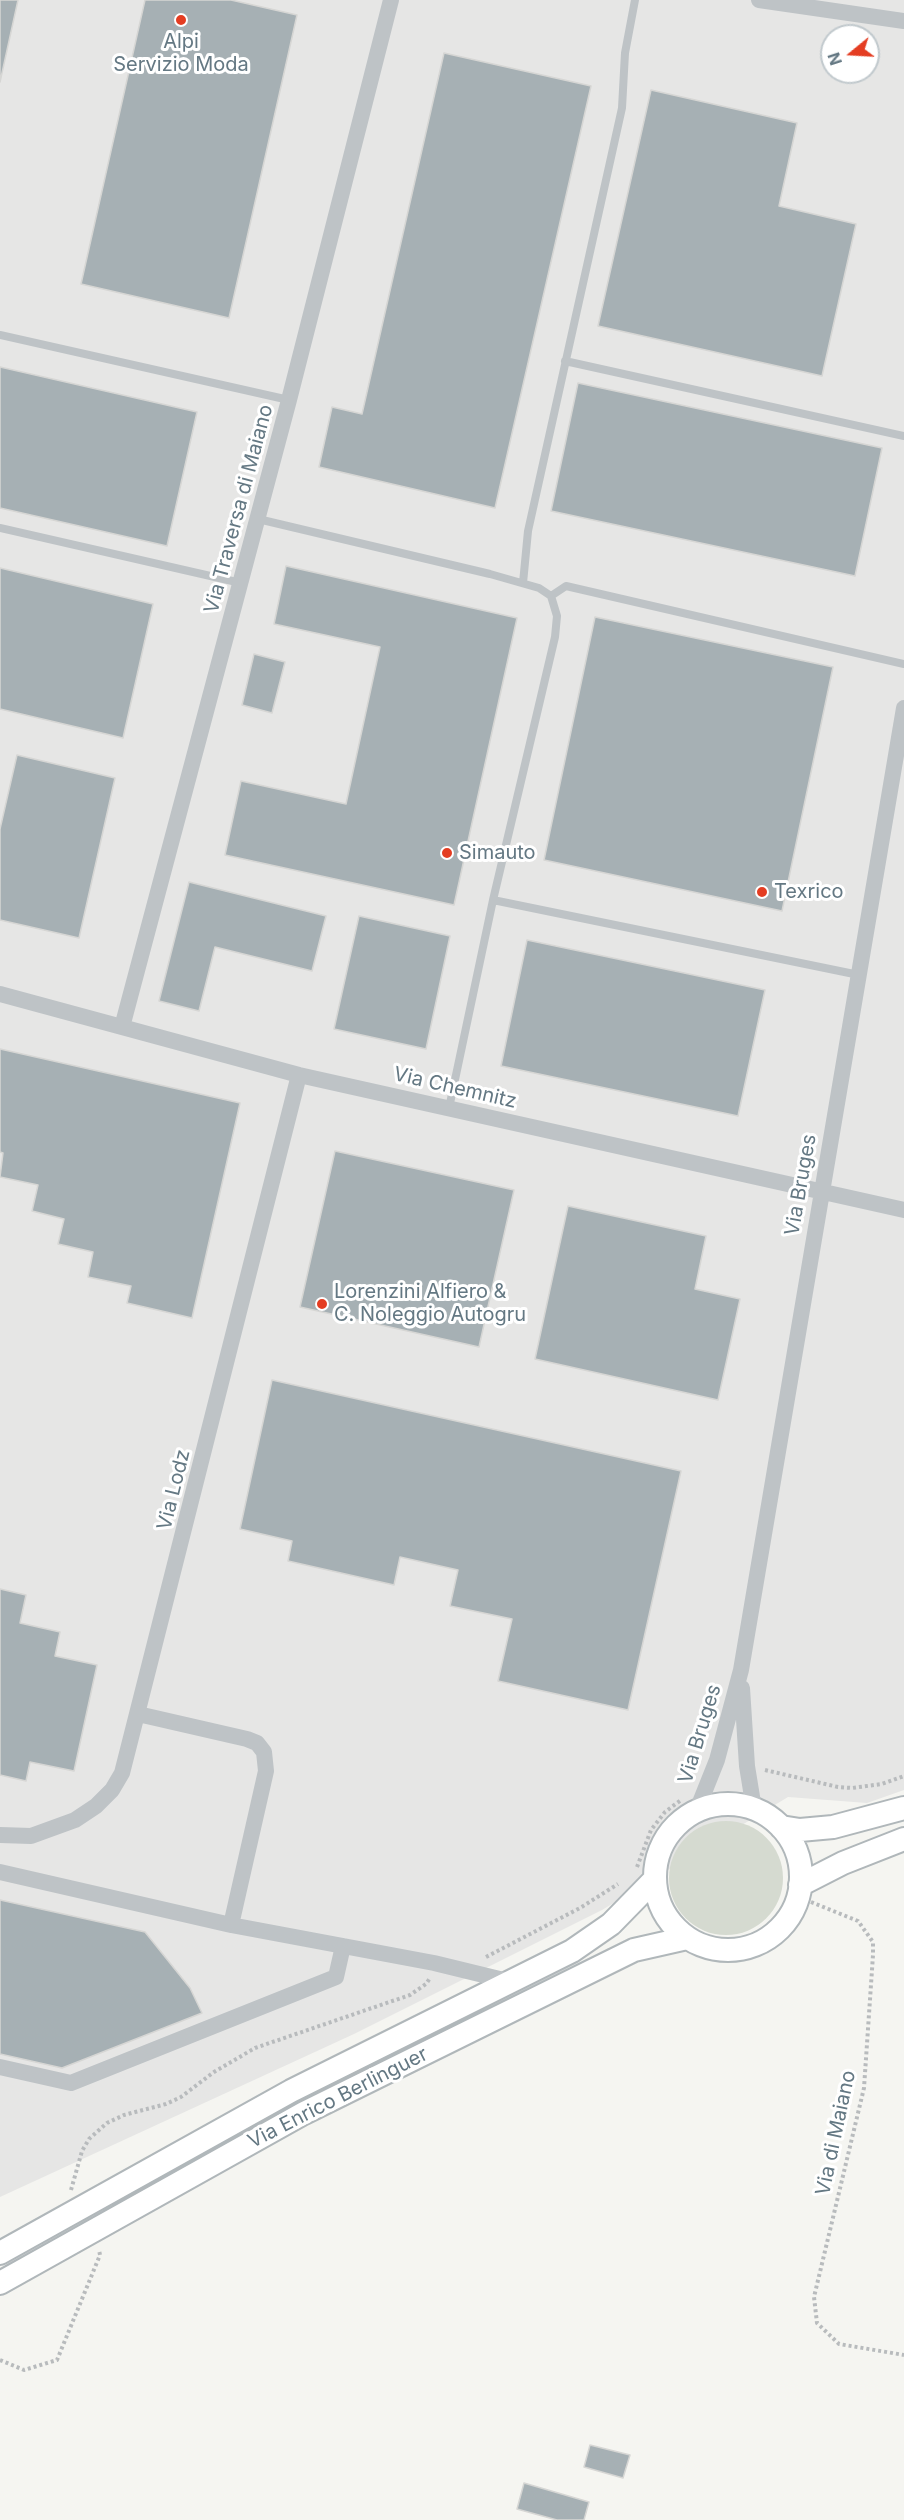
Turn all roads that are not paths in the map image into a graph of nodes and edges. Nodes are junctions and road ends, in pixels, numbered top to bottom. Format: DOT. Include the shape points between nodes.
graph roads {
  1 [pos="391,0"];
  2 [pos="635,0"];
  3 [pos="759,0"];
  4 [pos="904,21"];
  5 [pos="0,335"];
  6 [pos="566,361"];
  7 [pos="289,400"];
  8 [pos="904,436"];
  9 [pos="258,519"];
  10 [pos="0,528"];
  11 [pos="241,583"];
  12 [pos="523,583"];
  13 [pos="551,596"];
  14 [pos="904,664"];
  15 [pos="904,708"];
  16 [pos="493,900"];
  17 [pos="859,975"];
  18 [pos="0,994"];
  19 [pos="122,1027"];
  20 [pos="299,1075"];
  21 [pos="449,1108"];
  22 [pos="821,1192"];
  23 [pos="904,1210"];
  24 [pos="741,1670"];
  25 [pos="138,1714"];
  26 [pos="691,1804"];
  27 [pos="904,1808"];
  28 [pos="754,1809"];
  29 [pos="781,1827"];
  30 [pos="0,1835"];
  31 [pos="904,1839"];
  32 [pos="0,1872"];
  33 [pos="644,1875"];
  34 [pos="799,1891"];
  35 [pos="231,1925"];
  36 [pos="687,1938"];
  37 [pos="343,1946"];
  38 [pos="512,1982"];
  39 [pos="0,2067"];
  40 [pos="0,2253"];
  41 [pos="0,2283"];
  1 -- 7 [label="street, Via Traversa di Maiano"];
  2 -- 6 [label="lane" via="625,53 622,108"];
  3 -- 4 [label="street"];
  5 -- 7 [label="lane"];
  6 -- 8 [label="lane"];
  6 -- 12 [label="lane" via="528,531"];
  7 -- 9 [label="street, Via Traversa di Maiano"];
  9 -- 11 [label="street, Via Traversa di Maiano"];
  9 -- 12 [label="lane"];
  10 -- 11 [label="lane"];
  11 -- 19 [label="street, Via Traversa di Maiano"];
  12 -- 13 [label="lane"];
  13 -- 14 [label="lane" via="566,586"];
  13 -- 16 [label="lane" via="557,615 555,637"];
  15 -- 17 [label="street, Via Bruges"];
  16 -- 17 [label="lane"];
  16 -- 21 [label="lane"];
  17 -- 22 [label="street, Via Bruges"];
  18 -- 19 [label="street, Via Chemnitz"];
  19 -- 20 [label="street, Via Chemnitz"];
  20 -- 21 [label="street, Via Chemnitz"];
  20 -- 25 [label="street, Via Lodz"];
  21 -- 22 [label="street, Via Chemnitz"];
  22 -- 23 [label="street, Via Chemnitz"];
  22 -- 24 [label="street, Via Bruges"];
  24 -- 26 [label="street, Via Bruges" via="717,1760"];
  24 -- 28 [label="street, Via Bruges"];
  25 -- 30 [label="street, Via Lodz" via="122,1773 96,1806 53,1830 31,1836"];
  25 -- 35 [label="street" via="247,1739 264,1752 266,1771"];
  26 -- 28 [label="main road"];
  26 -- 33 [label="main road"];
  27 -- 29 [label="main road" via="832,1827"];
  28 -- 29 [label="main road"];
  29 -- 34 [label="main road" via="798,1857"];
  31 -- 34 [label="main road" via="843,1863"];
  32 -- 35 [label="street"];
  33 -- 36 [label="main road" via="676,1929"];
  33 -- 38 [label="main road, Via Enrico Berlinguer" via="624,1912 598,1934"];
  34 -- 36 [label="main road" via="782,1926 753,1946 719,1950"];
  35 -- 37 [label="street"];
  36 -- 41 [label="main road, Via Enrico Berlinguer" via="634,1950 315,2108"];
  37 -- 38 [label="street"];
  37 -- 39 [label="street" via="336,1977 72,2083"];
  38 -- 40 [label="main road, Via Enrico Berlinguer" via="291,2091"];
}
